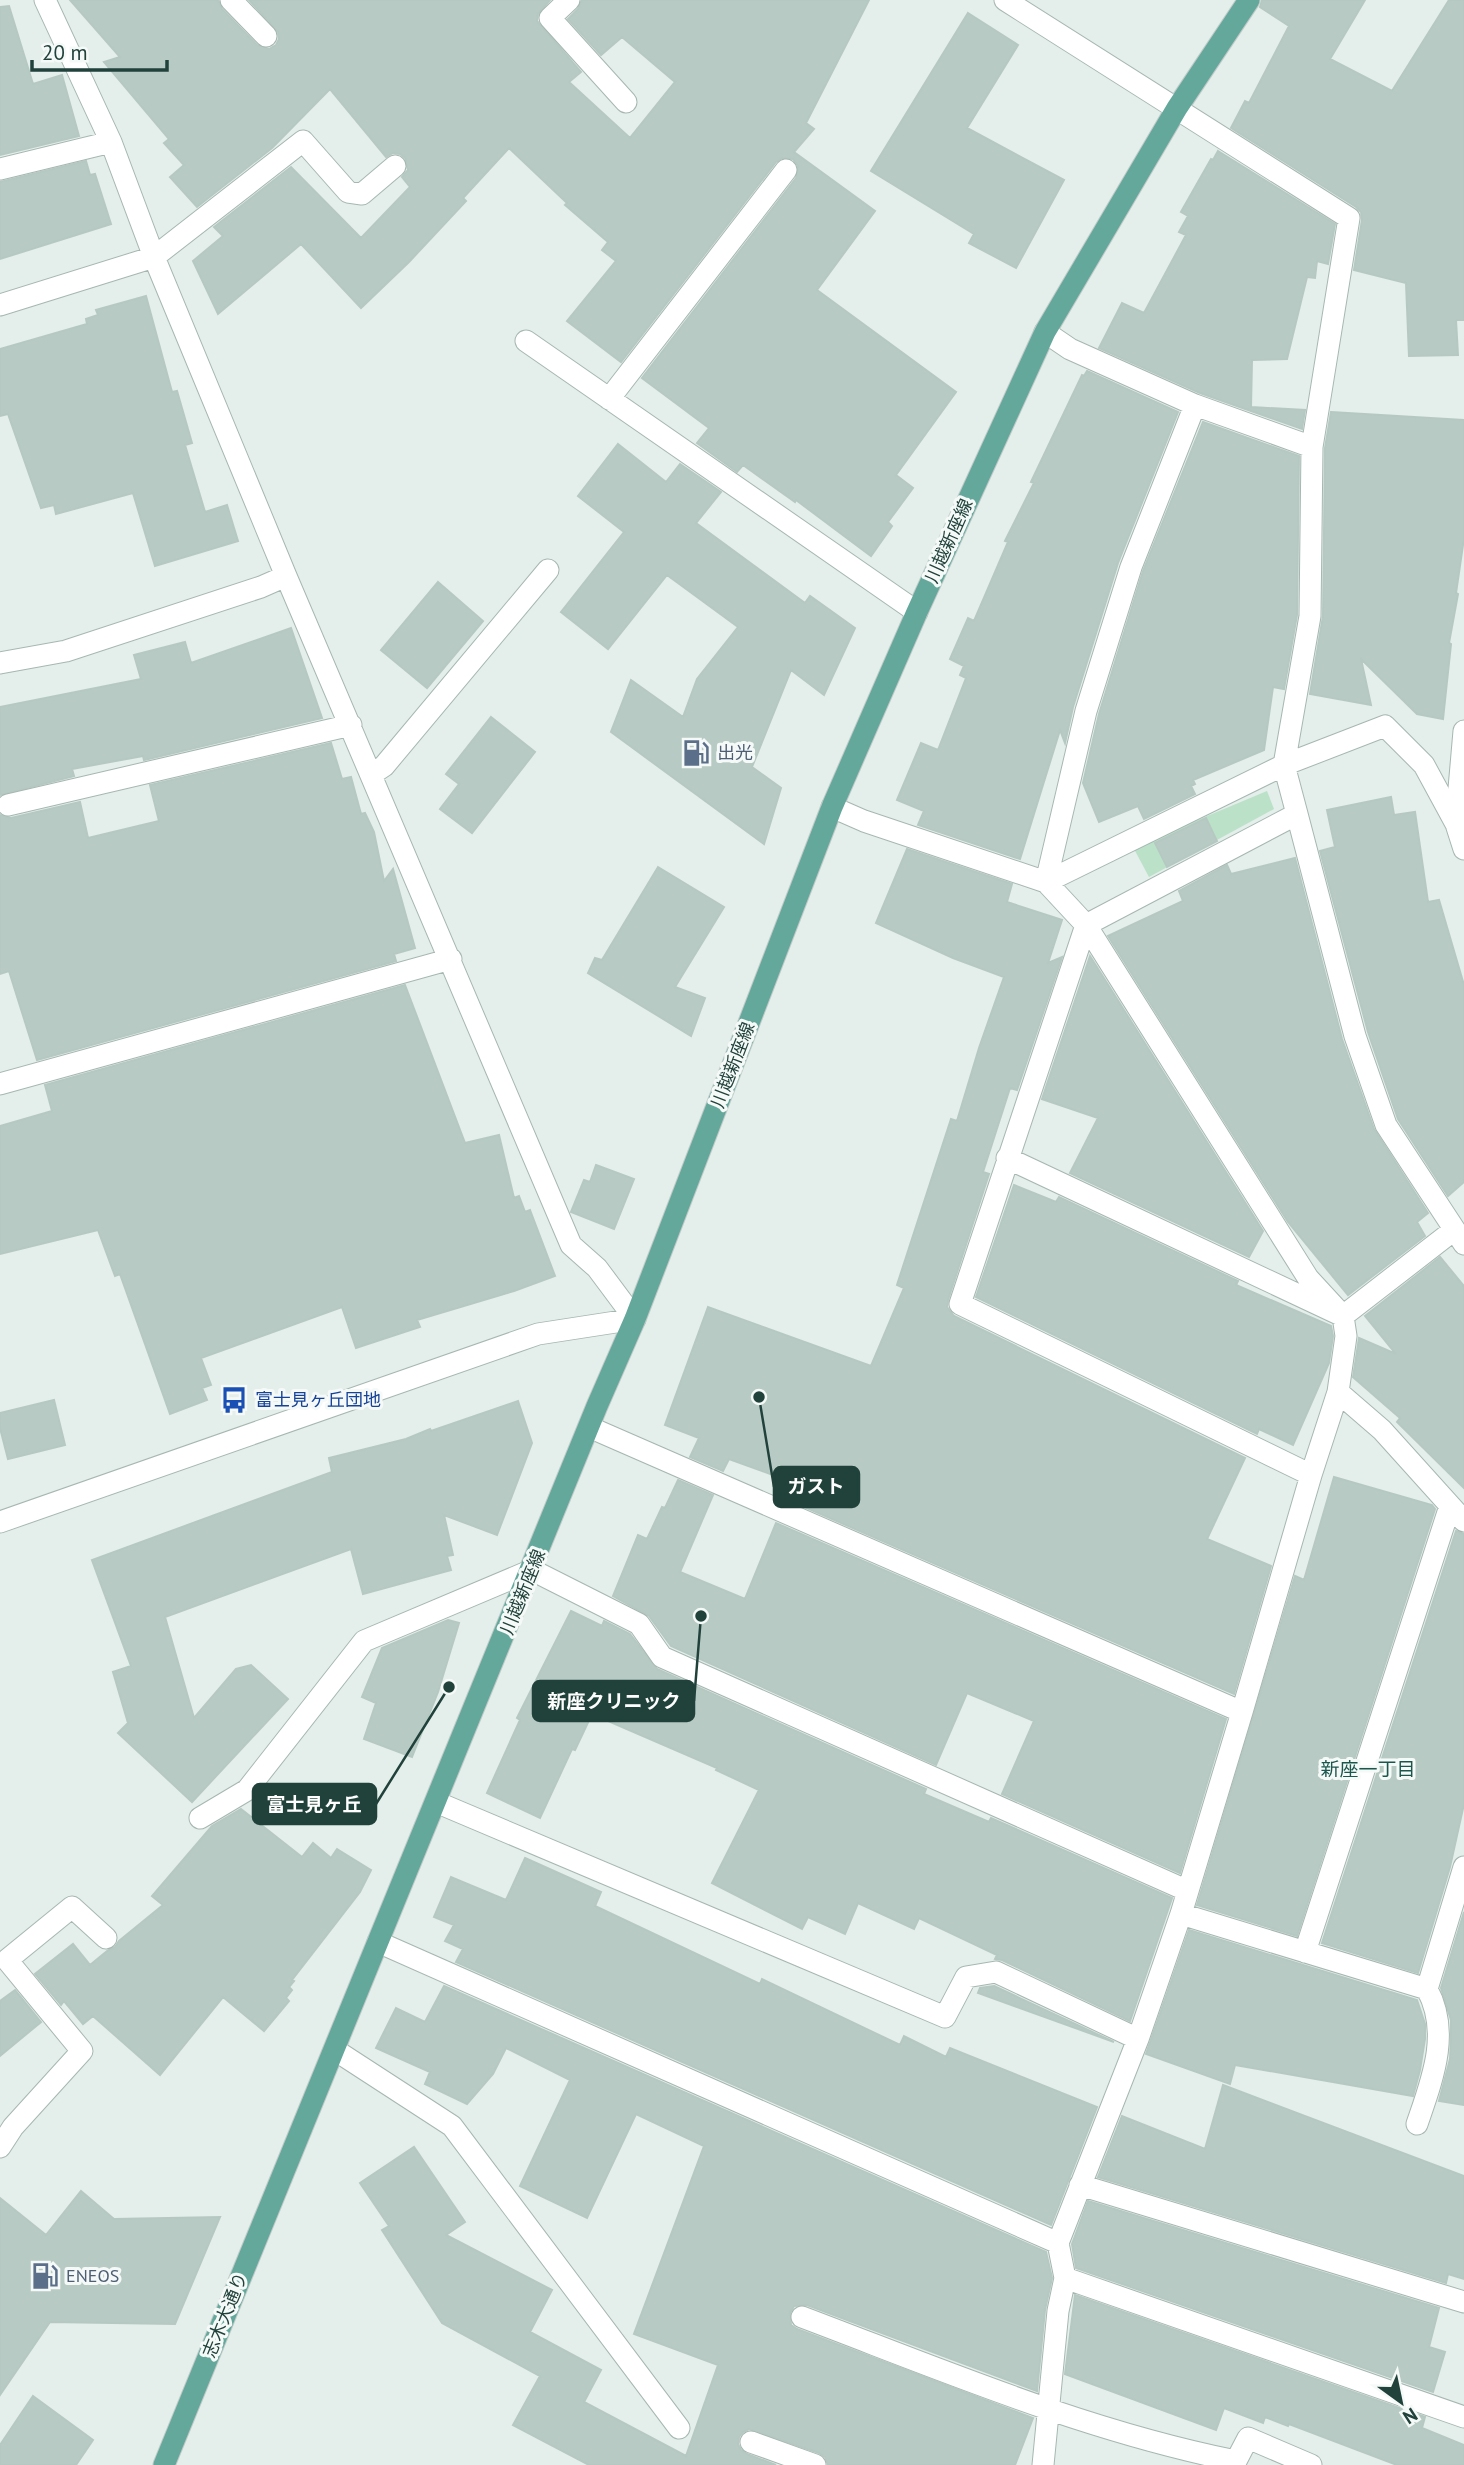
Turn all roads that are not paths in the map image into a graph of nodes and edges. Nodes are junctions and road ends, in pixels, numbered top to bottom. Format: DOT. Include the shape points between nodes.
graph roads {
  1 [pos="46,0"];
  2 [pos="231,0"];
  3 [pos="569,0"];
  4 [pos="1005,0"];
  5 [pos="1249,0"];
  6 [pos="266,36"];
  7 [pos="626,102"];
  8 [pos="1177,108"];
  9 [pos="111,142"];
  10 [pos="396,166"];
  11 [pos="0,169"];
  12 [pos="786,170"];
  13 [pos="155,257"];
  14 [pos="0,305"];
  15 [pos="1045,332"];
  16 [pos="526,341"];
  17 [pos="609,398"];
  18 [pos="1195,405"];
  19 [pos="1312,447"];
  20 [pos="548,570"];
  21 [pos="286,576"];
  22 [pos="917,612"];
  23 [pos="0,663"];
  24 [pos="351,725"];
  25 [pos="1464,731"];
  26 [pos="1284,765"];
  27 [pos="372,774"];
  28 [pos="8,805"];
  29 [pos="832,807"];
  30 [pos="1297,814"];
  31 [pos="1456,824"];
  32 [pos="1464,849"];
  33 [pos="1045,882"];
  34 [pos="1086,925"];
  35 [pos="451,959"];
  36 [pos="0,1084"];
  37 [pos="1007,1158"];
  38 [pos="1459,1237"];
  39 [pos="1343,1316"];
  40 [pos="635,1319"];
  41 [pos="1338,1392"];
  42 [pos="589,1427"];
  43 [pos="1311,1475"];
  44 [pos="1457,1513"];
  45 [pos="0,1522"];
  46 [pos="532,1570"];
  47 [pos="1242,1712"];
  48 [pos="436,1802"];
  49 [pos="200,1818"];
  50 [pos="1464,1867"];
  51 [pos="1188,1891"];
  52 [pos="1181,1914"];
  53 [pos="106,1938"];
  54 [pos="378,1942"];
  55 [pos="1305,1952"];
  56 [pos="1427,1989"];
  57 [pos="1138,2039"];
  58 [pos="335,2050"];
  59 [pos="1417,2124"];
  60 [pos="0,2147"];
  61 [pos="286,2165"];
  62 [pos="1080,2185"];
  63 [pos="1058,2243"];
  64 [pos="1065,2278"];
  65 [pos="1464,2302"];
  66 [pos="802,2317"];
  67 [pos="1049,2411"];
  68 [pos="1464,2417"];
  69 [pos="678,2428"];
  70 [pos="751,2442"];
  71 [pos="1187,2458"];
  72 [pos="164,2465"];
  73 [pos="815,2465"];
  74 [pos="1043,2465"];
  75 [pos="1311,2465"];
  1 -- 9 [label="street"];
  2 -- 6 [label="street"];
  3 -- 7 [label="street" via="550,18"];
  4 -- 8 [label="street"];
  5 -- 8 [label="main road, 川越新座線"];
  8 -- 15 [label="main road, 川越新座線"];
  8 -- 19 [label="street" via="1349,218"];
  9 -- 11 [label="street"];
  9 -- 13 [label="street"];
  10 -- 13 [label="street" via="362,194 348,192 303,141"];
  12 -- 17 [label="street"];
  13 -- 14 [label="street"];
  13 -- 21 [label="street"];
  15 -- 18 [label="street" via="1070,349"];
  15 -- 22 [label="main road, 川越新座線"];
  16 -- 17 [label="street"];
  17 -- 22 [label="street"];
  18 -- 19 [label="street"];
  18 -- 33 [label="street" via="1131,567 1086,711"];
  19 -- 26 [label="street" via="1310,616"];
  20 -- 27 [label="street" via="384,766"];
  21 -- 23 [label="street" via="66,651"];
  21 -- 24 [label="street"];
  22 -- 29 [label="main road, 川越新座線"];
  24 -- 27 [label="street"];
  24 -- 28 [label="street"];
  25 -- 31 [label="street"];
  26 -- 30 [label="street"];
  26 -- 31 [label="street" via="1385,726 1423,765"];
  26 -- 33 [label="street"];
  27 -- 35 [label="street"];
  29 -- 33 [label="street"];
  29 -- 40 [label="main road, 川越新座線"];
  30 -- 34 [label="street"];
  30 -- 38 [label="street" via="1355,1036 1386,1125"];
  31 -- 32 [label="street"];
  33 -- 34 [label="street"];
  34 -- 37 [label="street"];
  34 -- 39 [label="street" via="1307,1278"];
  35 -- 36 [label="street"];
  35 -- 40 [label="street" via="571,1245 597,1268"];
  37 -- 39 [label="street"];
  37 -- 43 [label="street" via="960,1304"];
  38 -- 39 [label="street"];
  39 -- 41 [label="street" via="1346,1336"];
  40 -- 42 [label="main road, 川越新座線"];
  40 -- 45 [label="street" via="538,1334"];
  41 -- 43 [label="street"];
  41 -- 44 [label="street" via="1382,1430"];
  42 -- 46 [label="main road, 川越新座線"];
  42 -- 47 [label="street"];
  43 -- 47 [label="street"];
  44 -- 55 [label="street"];
  46 -- 48 [label="main road, 川越新座線"];
  46 -- 49 [label="street" via="364,1641 247,1790"];
  46 -- 51 [label="street" via="639,1624 662,1657"];
  47 -- 51 [label="street"];
  48 -- 54 [label="main road, 川越新座線"];
  48 -- 57 [label="street" via="944,2017 965,1977 996,1972"];
  50 -- 56 [label="street"];
  51 -- 52 [label="street"];
  52 -- 55 [label="street"];
  52 -- 57 [label="street"];
  53 -- 60 [label="street" via="72,1907 7,1960 82,2051"];
  54 -- 58 [label="main road, 川越新座線"];
  54 -- 63 [label="street"];
  55 -- 56 [label="street"];
  56 -- 59 [label="street" via="1436,2006 1438,2062"];
  57 -- 62 [label="street"];
  58 -- 61 [label="main road, 川越新座線"];
  58 -- 69 [label="street" via="452,2126"];
  61 -- 72 [label="main road, 志木大通り"];
  62 -- 63 [label="street"];
  62 -- 65 [label="street"];
  63 -- 64 [label="street"];
  64 -- 67 [label="street"];
  64 -- 68 [label="street"];
  66 -- 67 [label="street"];
  67 -- 71 [label="street"];
  67 -- 74 [label="street"];
  70 -- 73 [label="street"];
  71 -- 75 [label="street" via="1236,2461 1248,2438"];
}
